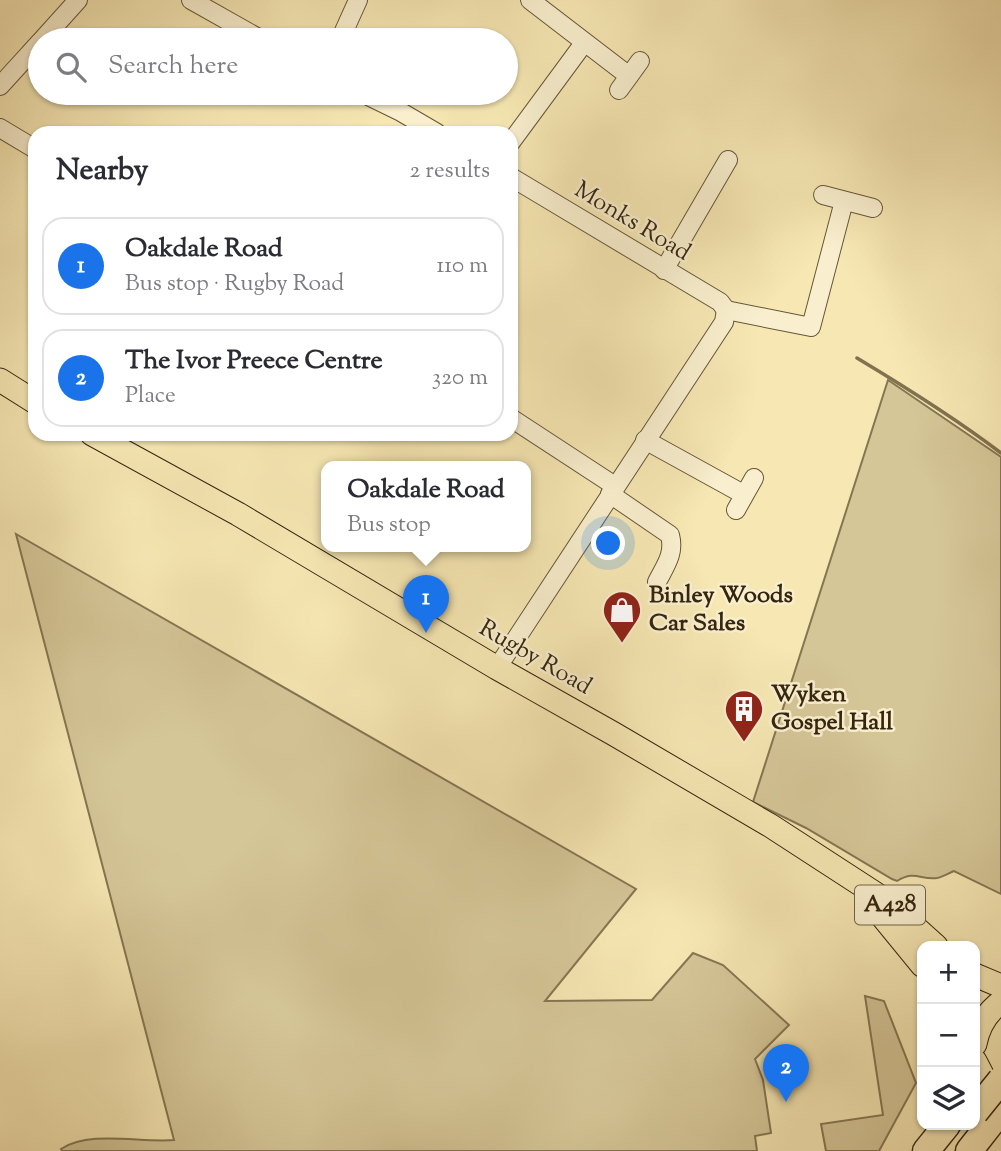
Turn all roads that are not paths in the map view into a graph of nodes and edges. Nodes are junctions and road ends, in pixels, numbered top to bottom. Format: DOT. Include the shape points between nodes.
graph roads {
  1 [pos="78,0"];
  2 [pos="191,0"];
  3 [pos="358,0"];
  4 [pos="530,0"];
  5 [pos="53,28"];
  6 [pos="241,28"];
  7 [pos="345,28"];
  8 [pos="584,43"];
  9 [pos="28,55"];
  10 [pos="640,61"];
  11 [pos="0,86"];
  12 [pos="384,105"];
  13 [pos="424,126"];
  14 [pos="0,128"];
  15 [pos="518,133"];
  16 [pos="28,145"];
  17 [pos="727,160"];
  18 [pos="518,181"];
  19 [pos="823,195"];
  20 [pos="844,201"];
  21 [pos="873,208"];
  22 [pos="664,270"];
  23 [pos="726,310"];
  24 [pos="0,380"];
  25 [pos="28,398"];
  26 [pos="518,423"];
  27 [pos="645,440"];
  28 [pos="104,441"];
  29 [pos="754,478"];
  30 [pos="613,490"];
  31 [pos="657,583"];
  32 [pos="497,668"];
  33 [pos="839,869"];
  34 [pos="930,941"];
  35 [pos="917,959"];
  36 [pos="980,977"];
  37 [pos="1001,986"];
  38 [pos="1001,1002"];
  39 [pos="980,1029"];
  40 [pos="978,1067"];
  41 [pos="1001,1080"];
  42 [pos="1001,1098"];
  43 [pos="980,1110"];
  44 [pos="1001,1110"];
  45 [pos="980,1122"];
  46 [pos="966,1130"];
  47 [pos="926,1151"];
  48 [pos="943,1151"];
  1 -- 5 [label="street"];
  2 -- 6 [label="street"];
  3 -- 7 [label="street"];
  4 -- 8 [label="street"];
  8 -- 10 [label="street" via="624,83"];
  8 -- 15 [label="street"];
  9 -- 11 [label="street"];
  12 -- 13 [label="street"];
  14 -- 16 [label="street"];
  17 -- 22 [label="street"];
  18 -- 22 [label="street, Monks Road"];
  19 -- 20 [label="street"];
  20 -- 21 [label="street"];
  20 -- 23 [label="street" via="811,327"];
  22 -- 23 [label="street, Monks Road"];
  23 -- 27 [label="street" via="724,322"];
  24 -- 25 [label="main road"];
  26 -- 30 [label="street"];
  27 -- 29 [label="street" via="740,502"];
  27 -- 30 [label="street"];
  28 -- 32 [label="main road, Rugby Road / A428"];
  30 -- 31 [label="street" via="670,535 671,557"];
  30 -- 32 [label="street"];
  32 -- 33 [label="main road, Rugby Road / A428"];
  33 -- 34 [label="main road, Rugby Road / A428" via="885,900"];
  33 -- 35 [label="main road, Rugby Road / A428"];
  36 -- 37 [label="main road"];
  38 -- 39 [label="main road"];
  40 -- 42 [label="main road"];
  41 -- 43 [label="highway, bridge"];
  44 -- 45 [label="highway"];
  46 -- 47 [label="highway"];
  46 -- 48 [label="highway"];
}
